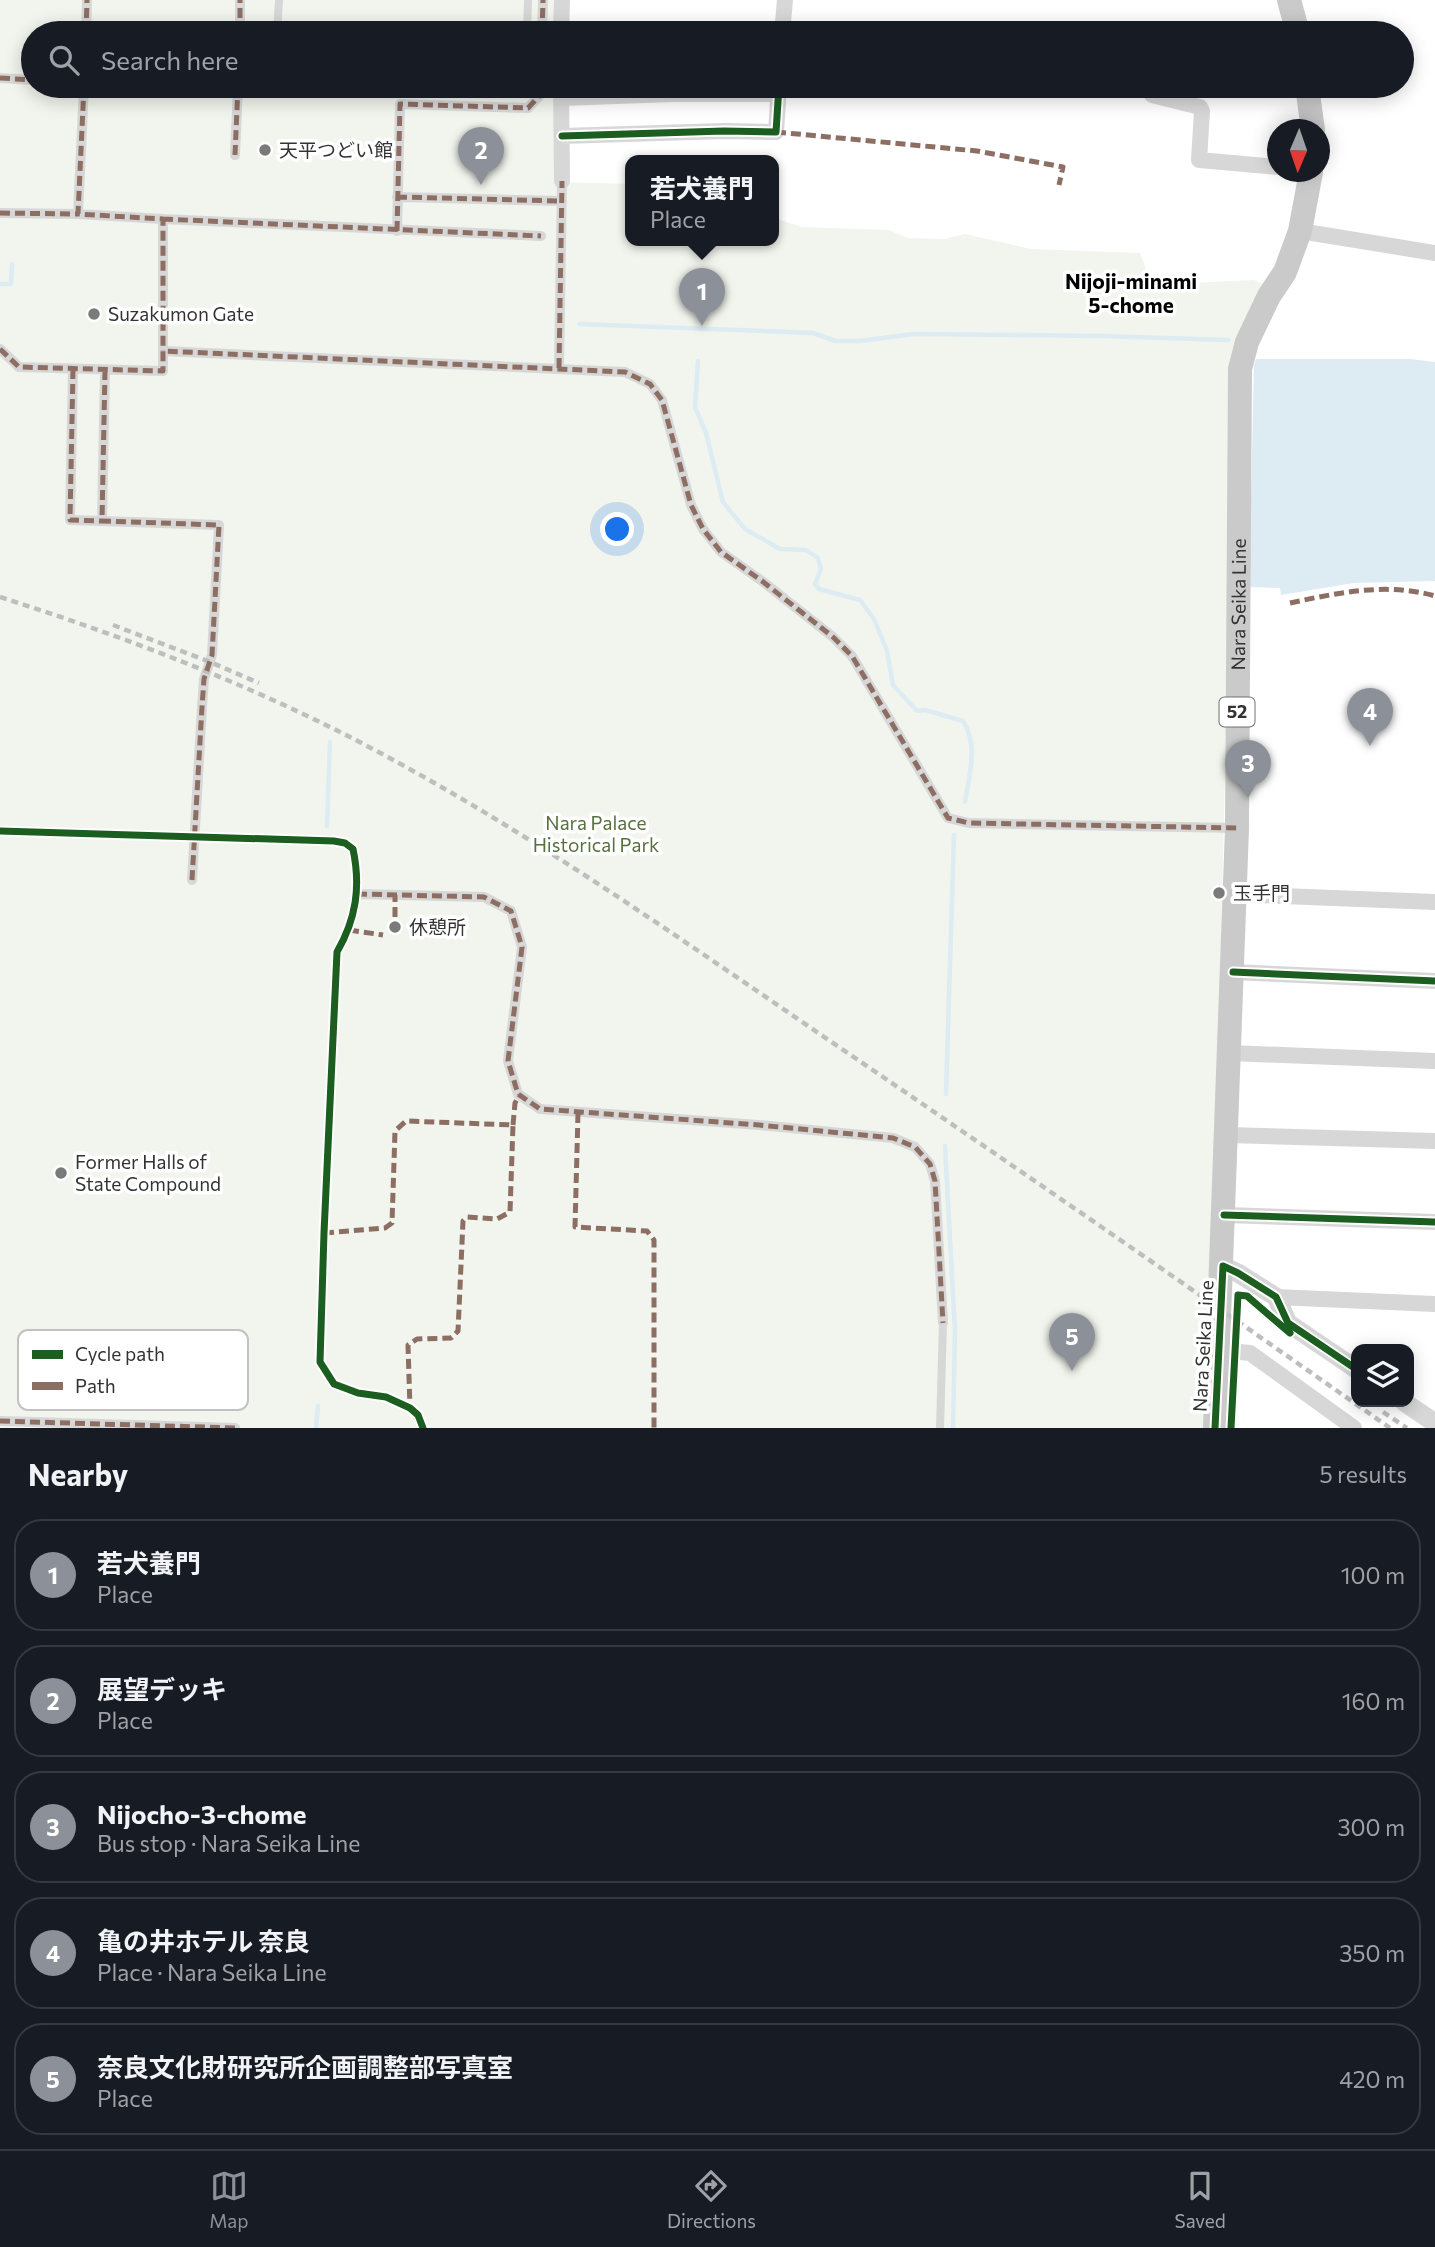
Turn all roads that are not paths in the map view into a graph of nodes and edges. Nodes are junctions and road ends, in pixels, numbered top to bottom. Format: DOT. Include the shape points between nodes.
graph roads {
  1 [pos="87,0"];
  2 [pos="240,0"];
  3 [pos="279,0"];
  4 [pos="528,0"];
  5 [pos="543,0"];
  6 [pos="562,0"];
  7 [pos="785,0"];
  8 [pos="1289,0"];
  9 [pos="86,21"];
  10 [pos="240,21"];
  11 [pos="278,21"];
  12 [pos="527,21"];
  13 [pos="542,21"];
  14 [pos="561,21"];
  15 [pos="784,21"];
  16 [pos="1294,21"];
  17 [pos="0,78"];
  18 [pos="21,79"];
  19 [pos="83,98"];
  20 [pos="237,98"];
  21 [pos="537,98"];
  22 [pos="561,98"];
  23 [pos="778,98"];
  24 [pos="1167,98"];
  25 [pos="1309,98"];
  26 [pos="1312,119"];
  27 [pos="562,136"];
  28 [pos="235,155"];
  29 [pos="1267,166"];
  30 [pos="562,181"];
  31 [pos="1309,182"];
  32 [pos="397,197"];
  33 [pos="562,201"];
  34 [pos="0,214"];
  35 [pos="78,214"];
  36 [pos="163,219"];
  37 [pos="397,231"];
  38 [pos="1300,231"];
  39 [pos="541,236"];
  40 [pos="1435,253"];
  41 [pos="0,349"];
  42 [pos="163,351"];
  43 [pos="559,368"];
  44 [pos="73,369"];
  45 [pos="105,370"];
  46 [pos="102,521"];
  47 [pos="1237,828"];
  48 [pos="0,831"];
  49 [pos="194,837"];
  50 [pos="192,880"];
  51 [pos="357,894"];
  52 [pos="1235,894"];
  53 [pos="1435,902"];
  54 [pos="1233,972"];
  55 [pos="1435,981"];
  56 [pos="1230,1053"];
  57 [pos="1435,1061"];
  58 [pos="1227,1135"];
  59 [pos="1435,1141"];
  60 [pos="1224,1215"];
  61 [pos="1435,1222"];
  62 [pos="1223,1266"];
  63 [pos="1276,1297"];
  64 [pos="1435,1304"];
  65 [pos="943,1323"];
  66 [pos="1219,1350"];
  67 [pos="1351,1366"];
  68 [pos="1411,1407"];
  69 [pos="0,1421"];
  70 [pos="1435,1423"];
  71 [pos="235,1428"];
  72 [pos="423,1428"];
  73 [pos="940,1428"];
  74 [pos="1215,1428"];
  75 [pos="1354,1428"];
  1 -- 9 [label="street"];
  2 -- 10 [label="street"];
  3 -- 11 [label="lane"];
  4 -- 12 [label="lane"];
  5 -- 13 [label="street"];
  6 -- 14 [label="street"];
  7 -- 15 [label="street"];
  8 -- 16 [label="main road"];
  17 -- 18 [label="street"];
  19 -- 35 [label="street"];
  20 -- 28 [label="street"];
  21 -- 32 [label="street" via="528,108 400,103"];
  22 -- 27 [label="street"];
  23 -- 27 [label="street" via="776,132"];
  24 -- 29 [label="street" via="1200,107 1199,160"];
  25 -- 26 [label="main road"];
  27 -- 30 [label="street"];
  30 -- 33 [label="street"];
  31 -- 38 [label="main road, Nara Seika Line / 52"];
  32 -- 33 [label="street"];
  32 -- 37 [label="street"];
  33 -- 43 [label="street"];
  34 -- 35 [label="street"];
  35 -- 36 [label="street"];
  36 -- 37 [label="street"];
  36 -- 42 [label="street"];
  37 -- 39 [label="street"];
  38 -- 40 [label="street"];
  38 -- 47 [label="main road, Nara Seika Line / 52" via="1285,272 1247,342 1240,369"];
  41 -- 44 [label="street" via="19,367"];
  42 -- 43 [label="street"];
  42 -- 45 [label="street" via="163,371"];
  43 -- 47 [label="street" via="625,372 650,384 662,400 691,505 703,528 721,552 852,656 948,818 969,823"];
  44 -- 45 [label="street"];
  44 -- 46 [label="street" via="70,520"];
  45 -- 46 [label="street"];
  46 -- 49 [label="street" via="219,525"];
  47 -- 52 [label="main road, Nara Seika Line / 52"];
  48 -- 49 [label="street"];
  49 -- 50 [label="street"];
  49 -- 51 [label="street" via="345,843 353,849"];
  51 -- 65 [label="street" via="484,897 511,911 522,947 508,1061 518,1094 540,1109 893,1138 915,1147 930,1164 935,1181"];
  51 -- 72 [label="street" via="349,930 337,952 320,1363 334,1384 410,1408"];
  52 -- 53 [label="street"];
  52 -- 54 [label="main road, Nara Seika Line / 52"];
  54 -- 55 [label="street"];
  54 -- 56 [label="main road, Nara Seika Line / 52"];
  56 -- 57 [label="street"];
  56 -- 58 [label="main road, Nara Seika Line / 52"];
  58 -- 59 [label="street"];
  58 -- 60 [label="main road, Nara Seika Line / 52"];
  60 -- 61 [label="street"];
  60 -- 62 [label="main road, Nara Seika Line / 52"];
  62 -- 63 [label="street"];
  62 -- 66 [label="main road, Nara Seika Line / 52"];
  63 -- 64 [label="street"];
  63 -- 67 [label="street" via="1288,1323"];
  65 -- 73 [label="lane"];
  66 -- 74 [label="main road, Nara Seika Line / 52"];
  66 -- 75 [label="street" via="1250,1353"];
  68 -- 70 [label="street"];
  69 -- 71 [label="street"];
}
